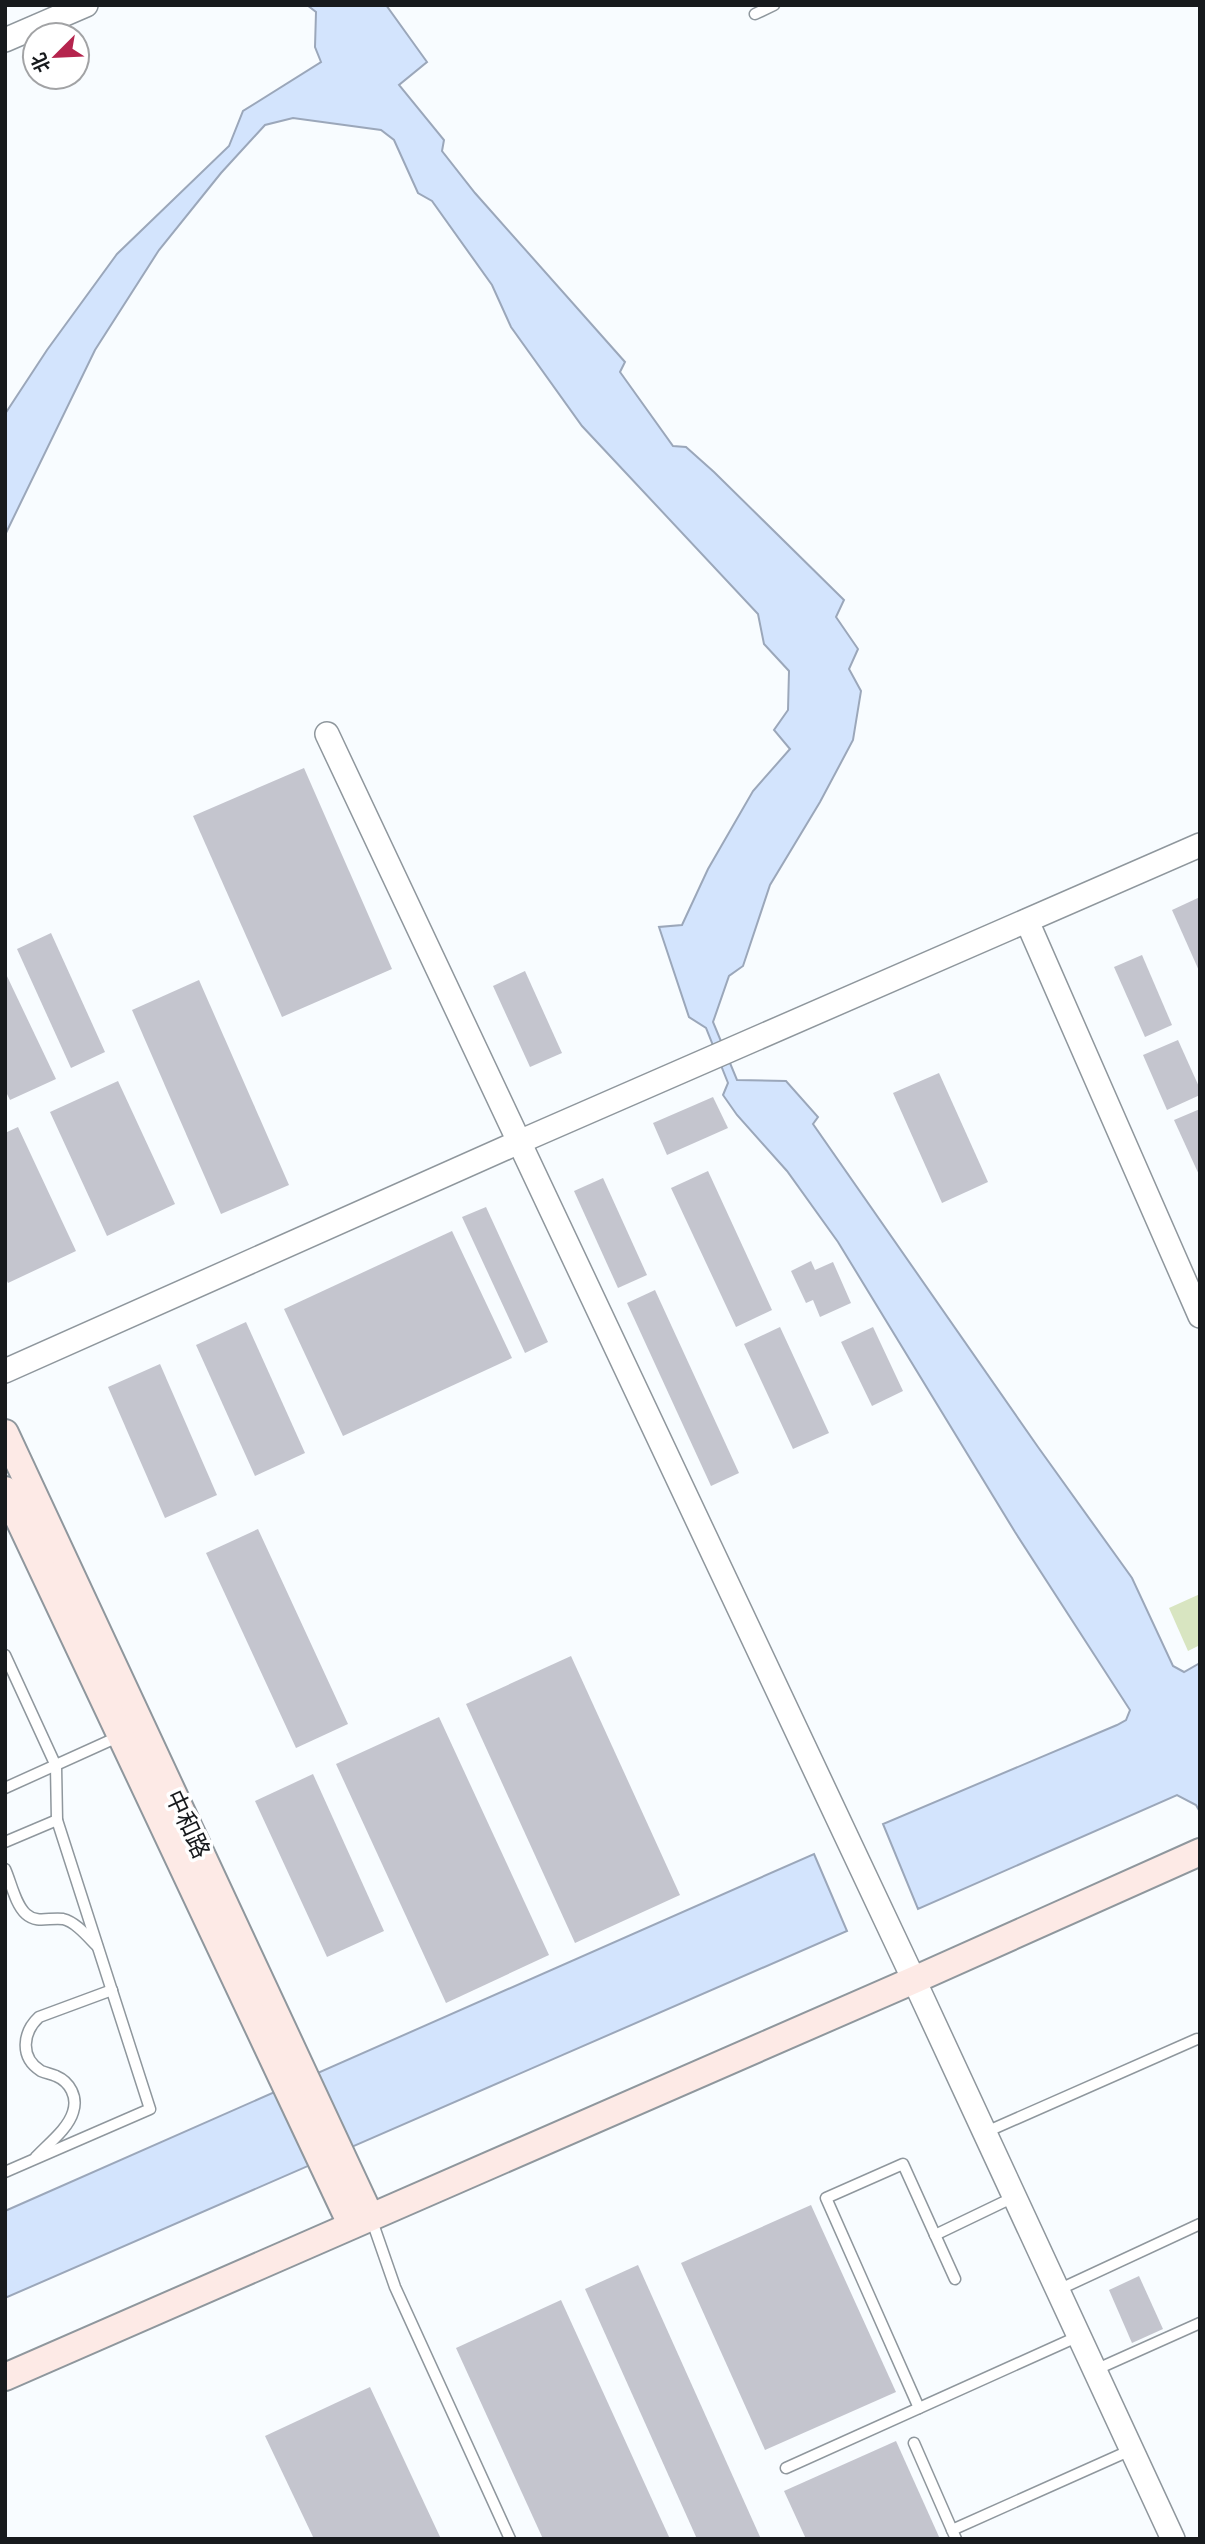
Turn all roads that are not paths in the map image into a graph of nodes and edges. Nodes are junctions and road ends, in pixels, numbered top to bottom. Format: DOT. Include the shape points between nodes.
graph roads {
  1 [pos="86,5"];
  2 [pos="774,5"];
  3 [pos="755,14"];
  4 [pos="5,40"];
  5 [pos="327,734"];
  6 [pos="1200,845"];
  7 [pos="1027,921"];
  8 [pos="519,1142"];
  9 [pos="1199,1312"];
  10 [pos="5,1371"];
  11 [pos="5,1433"];
  12 [pos="5,1490"];
  13 [pos="5,1655"];
  14 [pos="120,1736"];
  15 [pos="56,1766"];
  16 [pos="5,1788"];
  17 [pos="57,1820"];
  18 [pos="5,1842"];
  19 [pos="1196,1854"];
  20 [pos="5,1869"];
  21 [pos="98,1946"];
  22 [pos="914,1980"];
  23 [pos="112,1990"];
  24 [pos="1196,2039"];
  25 [pos="985,2132"];
  26 [pos="33,2160"];
  27 [pos="5,2172"];
  28 [pos="1015,2197"];
  29 [pos="361,2220"];
  30 [pos="1200,2224"];
  31 [pos="935,2235"];
  32 [pos="955,2279"];
  33 [pos="1058,2290"];
  34 [pos="1200,2323"];
  35 [pos="1079,2336"];
  36 [pos="1095,2370"];
  37 [pos="5,2377"];
  38 [pos="919,2409"];
  39 [pos="914,2443"];
  40 [pos="1132,2450"];
  41 [pos="786,2468"];
  42 [pos="954,2534"];
  43 [pos="510,2539"];
  44 [pos="1173,2539"];
  1 -- 4 [label="street"];
  2 -- 3 [label="lane"];
  5 -- 8 [label="street"];
  6 -- 7 [label="street"];
  7 -- 8 [label="street"];
  7 -- 9 [label="street"];
  8 -- 10 [label="street"];
  8 -- 22 [label="street"];
  11 -- 29 [label="main road, 中和路"];
  12 -- 14 [label="main road, 中和路"];
  13 -- 15 [label="lane"];
  14 -- 15 [label="lane"];
  14 -- 29 [label="main road, 中和路"];
  15 -- 16 [label="lane"];
  15 -- 17 [label="lane"];
  17 -- 18 [label="lane"];
  17 -- 21 [label="lane"];
  19 -- 22 [label="main road"];
  20 -- 21 [label="lane" via="26,1914 71,1922"];
  21 -- 23 [label="lane"];
  22 -- 25 [label="street"];
  22 -- 29 [label="main road"];
  23 -- 26 [label="lane" via="150,2109"];
  23 -- 26 [label="lane" via="39,2017 30,2025 25,2037 32,2063 67,2084 75,2108 70,2121"];
  24 -- 25 [label="lane"];
  25 -- 28 [label="street"];
  26 -- 27 [label="lane"];
  28 -- 31 [label="lane"];
  28 -- 33 [label="street"];
  29 -- 37 [label="main road"];
  29 -- 43 [label="lane"];
  30 -- 33 [label="lane"];
  31 -- 32 [label="lane"];
  31 -- 38 [label="lane" via="903,2164 826,2198"];
  33 -- 35 [label="street"];
  34 -- 36 [label="lane"];
  35 -- 36 [label="street"];
  35 -- 38 [label="lane"];
  36 -- 40 [label="street"];
  38 -- 41 [label="lane"];
  39 -- 42 [label="lane"];
  40 -- 42 [label="lane"];
  40 -- 44 [label="street"];
}
